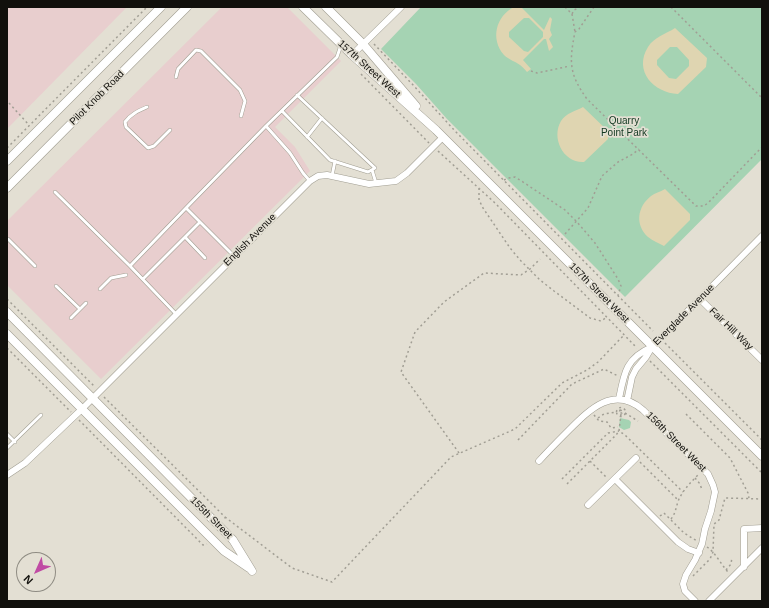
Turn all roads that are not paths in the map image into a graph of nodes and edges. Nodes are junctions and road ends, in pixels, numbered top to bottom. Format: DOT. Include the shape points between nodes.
graph roads {
  1 [pos="161,7"];
  2 [pos="187,7"];
  3 [pos="303,7"];
  4 [pos="326,7"];
  5 [pos="401,7"];
  6 [pos="364,44"];
  7 [pos="341,45"];
  8 [pos="352,55"];
  9 [pos="176,77"];
  10 [pos="297,95"];
  11 [pos="147,107"];
  12 [pos="282,111"];
  13 [pos="241,116"];
  14 [pos="322,118"];
  15 [pos="266,126"];
  16 [pos="170,130"];
  17 [pos="436,130"];
  18 [pos="307,137"];
  19 [pos="443,137"];
  20 [pos="7,161"];
  21 [pos="335,161"];
  22 [pos="372,170"];
  23 [pos="332,176"];
  24 [pos="310,181"];
  25 [pos="376,183"];
  26 [pos="7,188"];
  27 [pos="55,192"];
  28 [pos="186,208"];
  29 [pos="200,222"];
  30 [pos="762,236"];
  31 [pos="185,237"];
  32 [pos="8,239"];
  33 [pos="234,256"];
  34 [pos="205,258"];
  35 [pos="35,266"];
  36 [pos="130,266"];
  37 [pos="126,275"];
  38 [pos="143,280"];
  39 [pos="56,286"];
  40 [pos="100,289"];
  41 [pos="700,299"];
  42 [pos="86,303"];
  43 [pos="80,309"];
  44 [pos="7,312"];
  45 [pos="176,314"];
  46 [pos="71,318"];
  47 [pos="7,334"];
  48 [pos="652,347"];
  49 [pos="762,360"];
  50 [pos="92,398"];
  51 [pos="619,399"];
  52 [pos="627,401"];
  53 [pos="82,409"];
  54 [pos="40,415"];
  55 [pos="7,434"];
  56 [pos="15,442"];
  57 [pos="7,448"];
  58 [pos="762,456"];
  59 [pos="636,458"];
  60 [pos="539,460"];
  61 [pos="7,474"];
  62 [pos="613,481"];
  63 [pos="588,505"];
  64 [pos="762,528"];
  65 [pos="762,548"];
  66 [pos="698,553"];
  67 [pos="744,567"];
  68 [pos="696,601"];
  69 [pos="709,601"];
  1 -- 20 [label="street, Pilot Knob Road"];
  2 -- 26 [label="street, Pilot Knob Road"];
  3 -- 7 [label="street, 157th Street West"];
  4 -- 6 [label="street, 157th Street West"];
  5 -- 6 [label="street"];
  6 -- 8 [label="street"];
  6 -- 17 [label="street, 157th Street West"];
  7 -- 8 [label="street, 157th Street West"];
  7 -- 10 [label="lane" via="337,56"];
  8 -- 17 [label="street, 157th Street West"];
  9 -- 13 [label="lane" via="178,69 196,50 201,51 240,90 245,101"];
  10 -- 12 [label="lane"];
  10 -- 14 [label="lane"];
  11 -- 16 [label="lane" via="128,117 126,127 148,148 154,146"];
  12 -- 15 [label="lane"];
  12 -- 18 [label="lane"];
  14 -- 18 [label="lane"];
  14 -- 22 [label="lane" via="375,168"];
  15 -- 24 [label="lane"];
  15 -- 28 [label="lane"];
  17 -- 19 [label="street, 157th Street West"];
  18 -- 21 [label="lane" via="330,160"];
  19 -- 25 [label="street, English Avenue" via="396,181"];
  19 -- 48 [label="street, 157th Street West"];
  21 -- 22 [label="lane" via="368,172"];
  21 -- 23 [label="lane"];
  22 -- 25 [label="lane"];
  23 -- 24 [label="street, English Avenue" via="318,176"];
  23 -- 25 [label="street, English Avenue" via="369,184"];
  24 -- 33 [label="street, English Avenue"];
  27 -- 36 [label="lane"];
  28 -- 29 [label="lane"];
  28 -- 36 [label="lane"];
  29 -- 31 [label="lane"];
  29 -- 33 [label="lane"];
  30 -- 41 [label="street, Everglade Avenue"];
  31 -- 34 [label="lane"];
  31 -- 38 [label="lane"];
  32 -- 35 [label="lane"];
  33 -- 45 [label="street, English Avenue"];
  36 -- 38 [label="lane"];
  37 -- 40 [label="lane" via="111,278"];
  38 -- 45 [label="lane"];
  39 -- 43 [label="lane"];
  41 -- 48 [label="street, Everglade Avenue"];
  41 -- 49 [label="street, Fair Hill Way"];
  42 -- 43 [label="lane"];
  43 -- 46 [label="lane"];
  44 -- 50 [label="street, 155th Street"];
  45 -- 50 [label="street, English Avenue"];
  47 -- 53 [label="street, 155th Street"];
  48 -- 51 [label="street, Everglade Avenue" via="640,352 632,360 622,380"];
  48 -- 52 [label="street" via="648,359 636,369 632,377"];
  48 -- 58 [label="street, 157th Street West"];
  50 -- 53 [label="street, English Avenue"];
  50 -- 53 [label="street, 155th Street" via="232,540 252,571 224,551"];
  51 -- 52 [label="street"];
  51 -- 60 [label="street" via="589,410"];
  52 -- 66 [label="street, 156th Street West" via="643,410 711,479 715,492"];
  53 -- 61 [label="street, English Avenue" via="25,463"];
  54 -- 56 [label="lane"];
  55 -- 56 [label="lane"];
  56 -- 57 [label="lane"];
  59 -- 62 [label="street"];
  62 -- 63 [label="street"];
  62 -- 66 [label="street" via="678,542"];
  64 -- 67 [label="street" via="744,529"];
  65 -- 67 [label="street"];
  66 -- 68 [label="street, 156th Street West" via="683,584 685,591"];
  67 -- 69 [label="street"];
}
